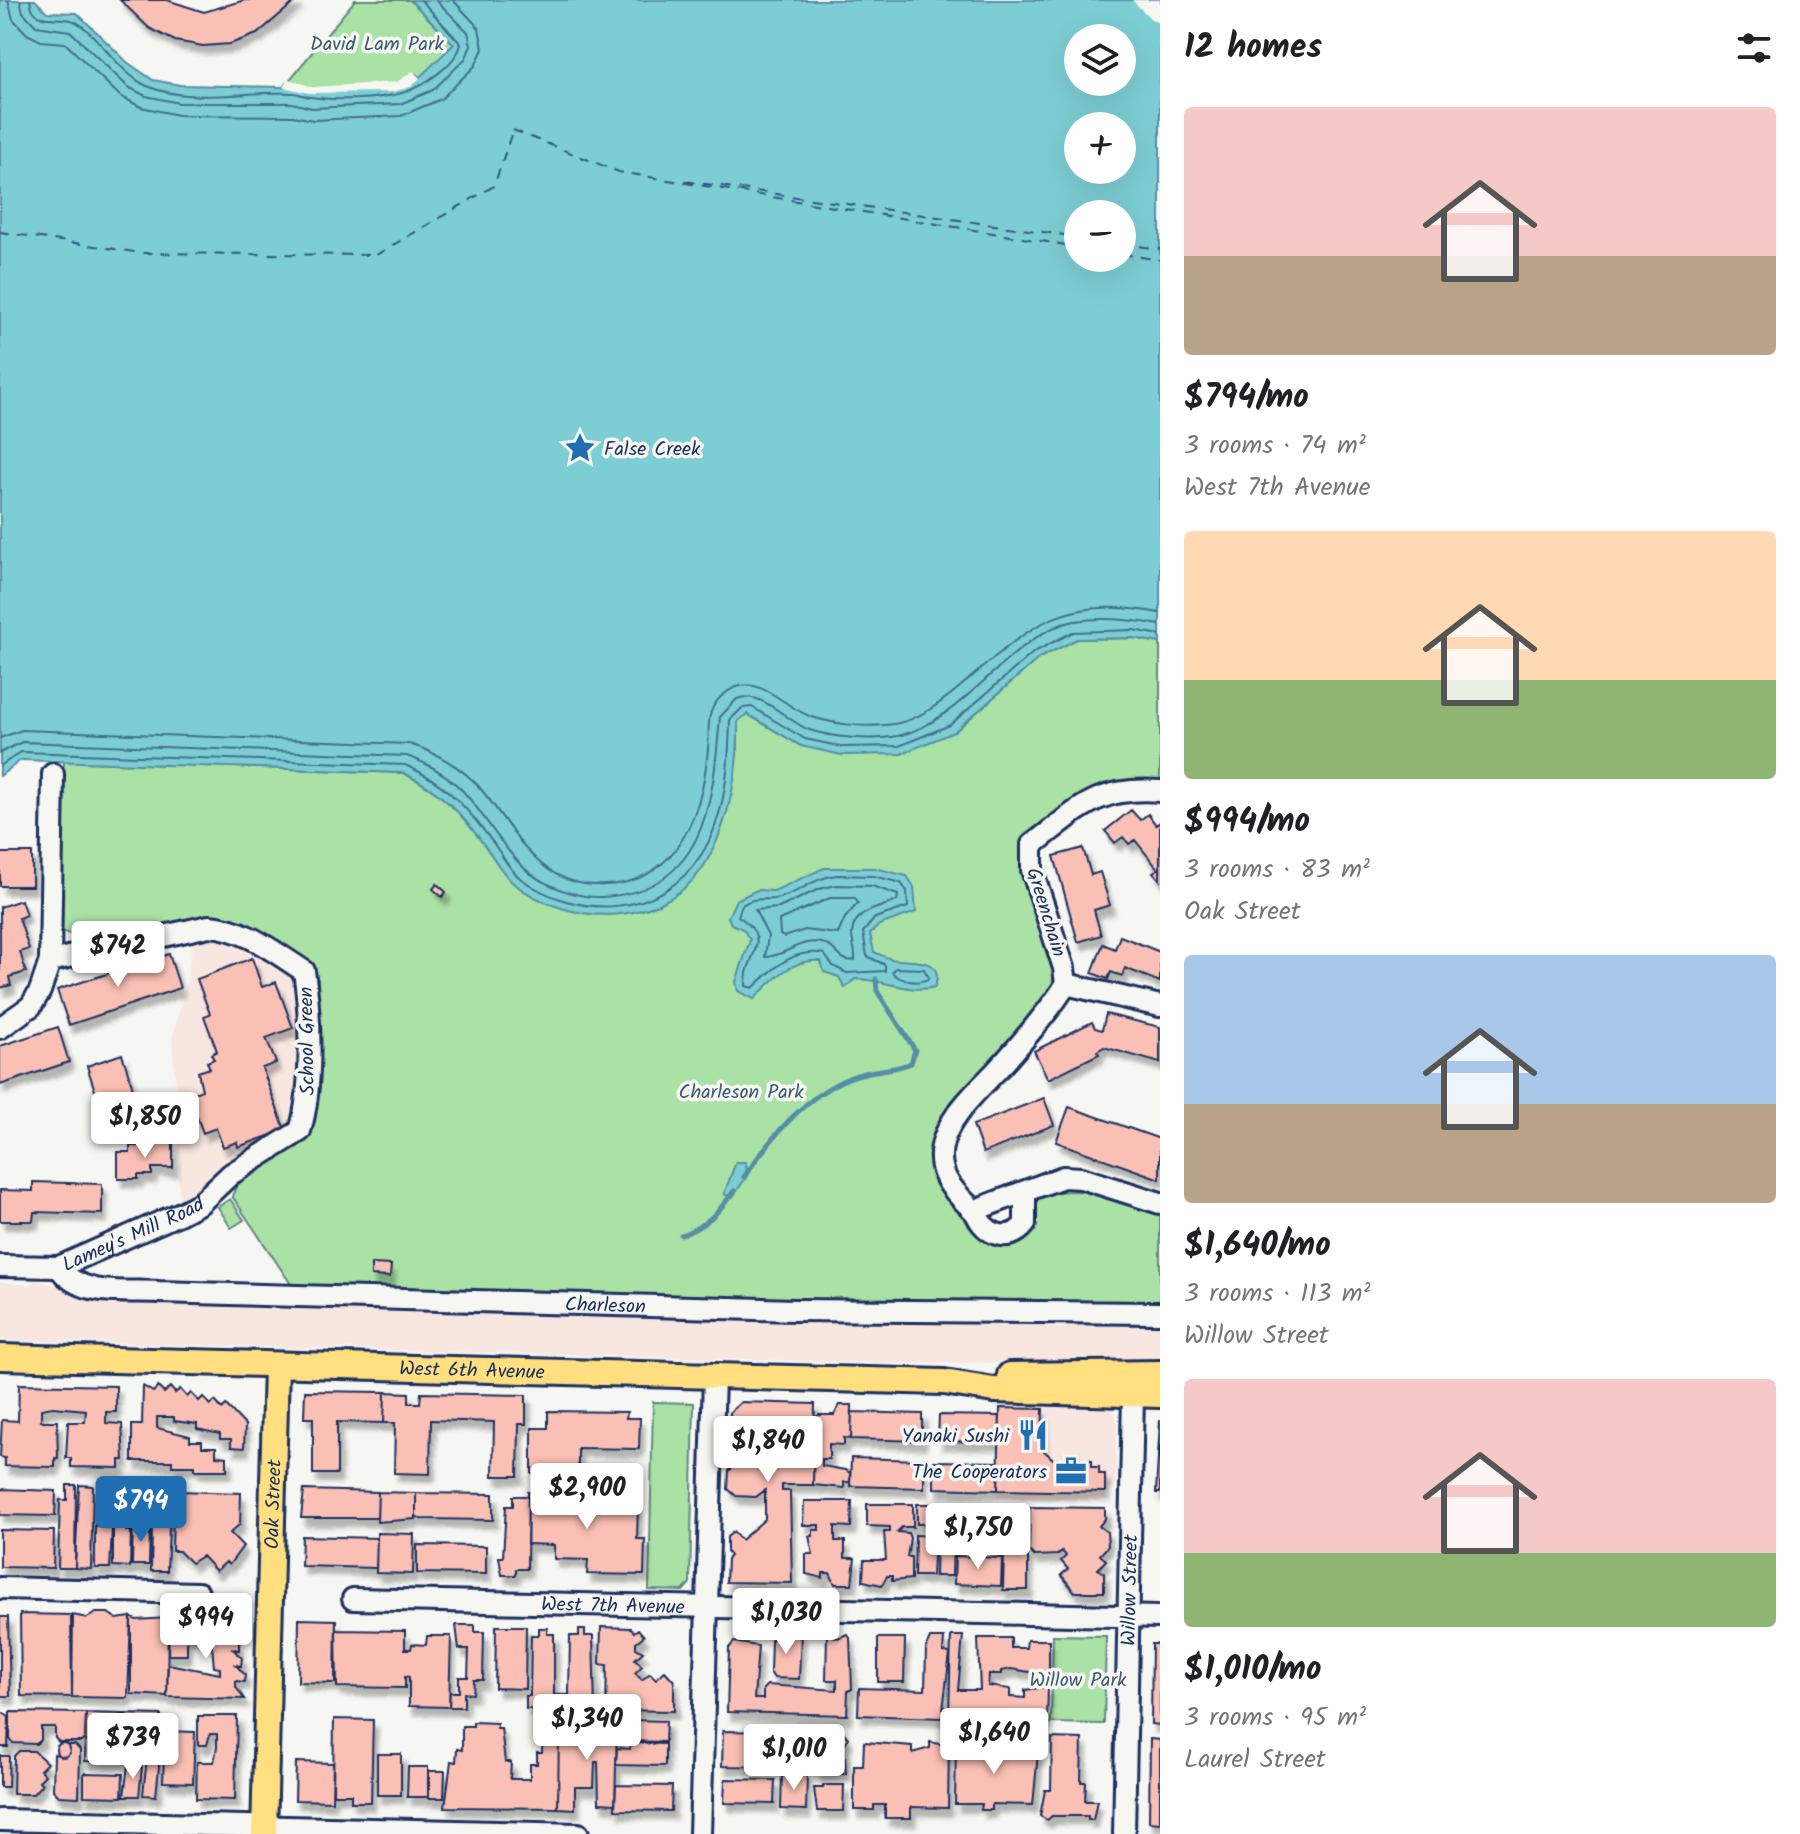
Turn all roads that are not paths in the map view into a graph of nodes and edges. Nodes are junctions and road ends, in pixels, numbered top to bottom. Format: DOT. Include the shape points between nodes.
graph roads {
  1 [pos="53,774"];
  2 [pos="1160,791"];
  3 [pos="50,961"];
  4 [pos="1066,984"];
  5 [pos="1160,1006"];
  6 [pos="0,1028"];
  7 [pos="214,1191"];
  8 [pos="1025,1193"];
  9 [pos="1160,1203"];
  10 [pos="976,1213"];
  11 [pos="0,1266"];
  12 [pos="59,1267"];
  13 [pos="1160,1313"];
  14 [pos="0,1357"];
  15 [pos="276,1365"];
  16 [pos="1160,1373"];
  17 [pos="714,1377"];
  18 [pos="944,1382"];
  19 [pos="1133,1394"];
  20 [pos="1160,1395"];
  21 [pos="0,1588"];
  22 [pos="198,1593"];
  23 [pos="353,1599"];
  24 [pos="705,1607"];
  25 [pos="1129,1617"];
  26 [pos="1160,1617"];
  27 [pos="0,1820"];
  28 [pos="265,1830"];
  29 [pos="578,1834"];
  30 [pos="700,1834"];
  31 [pos="1124,1834"];
  1 -- 3 [label="street"];
  2 -- 4 [label="street, Greenchain" via="1119,790 1096,798 1032,845 1032,870"];
  3 -- 6 [label="street" via="31,1006"];
  3 -- 7 [label="street, School Green" via="209,926 250,937 304,971 306,1110 300,1131 231,1174"];
  4 -- 5 [label="street"];
  4 -- 10 [label="street, Greenchain" via="948,1129 942,1166 956,1193"];
  7 -- 12 [label="street, Lamey's Mill Road" via="181,1213"];
  8 -- 9 [label="street" via="1072,1177"];
  8 -- 10 [label="street"];
  8 -- 10 [label="street, Greenchain" via="1025,1224 1015,1233 991,1232"];
  11 -- 12 [label="street, Lamey's Mill Road"];
  12 -- 13 [label="street, Charleson" via="83,1287 144,1291 795,1310"];
  14 -- 15 [label="main road, West 6th Avenue"];
  15 -- 17 [label="main road, West 6th Avenue"];
  15 -- 28 [label="main road, Oak Street"];
  16 -- 18 [label="main road, West 6th Avenue"];
  17 -- 18 [label="main road, West 6th Avenue"];
  17 -- 24 [label="street"];
  18 -- 19 [label="main road, West 6th Avenue" via="994,1390"];
  19 -- 20 [label="main road, West 6th Avenue"];
  19 -- 25 [label="street, Willow Street"];
  21 -- 22 [label="street"];
  23 -- 24 [label="street, West 7th Avenue"];
  24 -- 25 [label="street, West 7th Avenue"];
  24 -- 30 [label="street"];
  25 -- 26 [label="street, West 7th Avenue"];
  25 -- 31 [label="street, Willow Street"];
  27 -- 28 [label="street"];
  28 -- 29 [label="street"];
}
